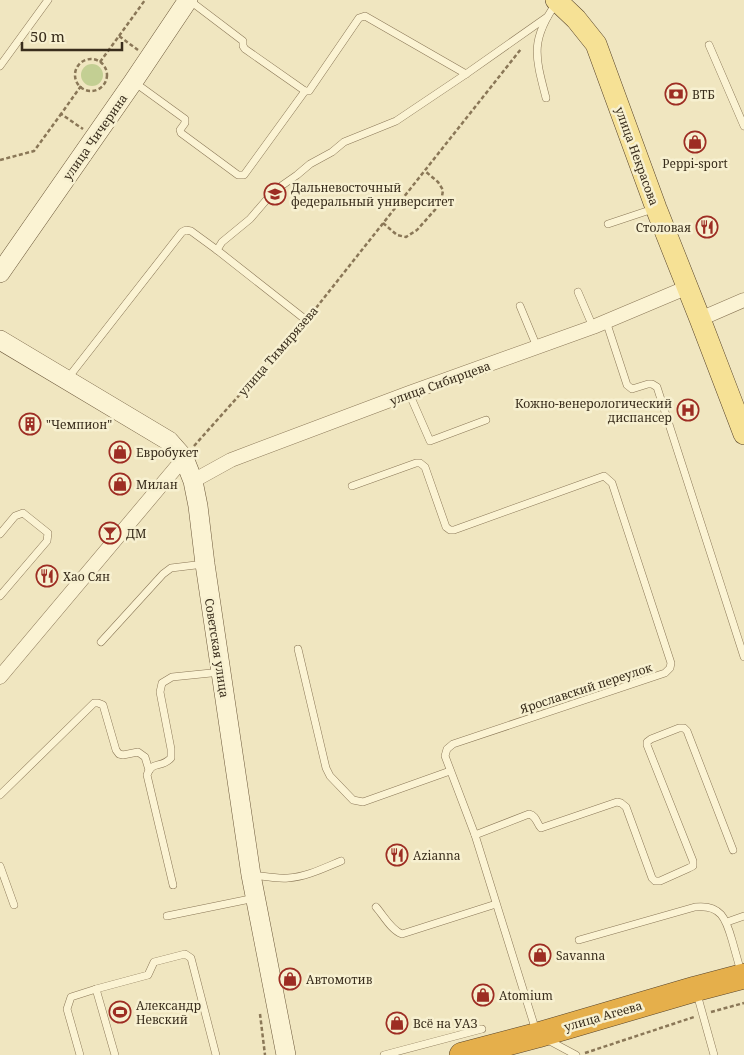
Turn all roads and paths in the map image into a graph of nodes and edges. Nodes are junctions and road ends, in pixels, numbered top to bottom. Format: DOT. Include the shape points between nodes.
graph roads {
  1 [pos="48,0"];
  2 [pos="145,0"];
  3 [pos="188,0"];
  4 [pos="555,4"];
  5 [pos="119,36"];
  6 [pos="709,45"];
  7 [pos="522,48"];
  8 [pos="139,50"];
  9 [pos="100,62"];
  10 [pos="0,66"];
  11 [pos="466,74"];
  12 [pos="133,82"];
  13 [pos="81,86"];
  14 [pos="305,91"];
  15 [pos="546,98"];
  16 [pos="61,114"];
  17 [pos="744,126"];
  18 [pos="84,130"];
  19 [pos="0,160"];
  20 [pos="425,170"];
  21 [pos="656,208"];
  22 [pos="383,224"];
  23 [pos="608,224"];
  24 [pos="217,250"];
  25 [pos="0,272"];
  26 [pos="688,287"];
  27 [pos="578,292"];
  28 [pos="744,300"];
  29 [pos="520,306"];
  30 [pos="700,319"];
  31 [pos="306,320"];
  32 [pos="600,324"];
  33 [pos="0,340"];
  34 [pos="537,347"];
  35 [pos="66,380"];
  36 [pos="410,393"];
  37 [pos="486,420"];
  38 [pos="744,434"];
  39 [pos="184,458"];
  40 [pos="193,481"];
  41 [pos="352,486"];
  42 [pos="0,534"];
  43 [pos="205,564"];
  44 [pos="0,596"];
  45 [pos="101,642"];
  46 [pos="298,649"];
  47 [pos="744,657"];
  48 [pos="221,672"];
  49 [pos="0,677"];
  50 [pos="149,770"];
  51 [pos="450,772"];
  52 [pos="0,795"];
  53 [pos="475,835"];
  54 [pos="733,850"];
  55 [pos="341,861"];
  56 [pos="0,866"];
  57 [pos="251,875"];
  58 [pos="173,885"];
  59 [pos="255,898"];
  60 [pos="496,904"];
  61 [pos="14,905"];
  62 [pos="376,907"];
  63 [pos="167,916"];
  64 [pos="744,916"];
  65 [pos="727,922"];
  66 [pos="579,940"];
  67 [pos="743,977"];
  68 [pos="96,989"];
  69 [pos="695,989"];
  70 [pos="744,1003"];
  71 [pos="702,1014"];
  72 [pos="482,1029"];
  73 [pos="538,1035"];
  74 [pos="80,1055"];
  75 [pos="115,1055"];
  76 [pos="216,1055"];
  77 [pos="286,1055"];
  78 [pos="384,1055"];
  79 [pos="462,1055"];
  80 [pos="578,1055"];
  81 [pos="714,1055"];
  1 -- 10 [label="lane"];
  2 -- 5 [label="path"];
  3 -- 12 [label="main road, улица Чичерина"];
  3 -- 14 [label="lane" via="243,41 244,49"];
  4 -- 11 [label="lane"];
  4 -- 15 [label="lane" via="540,32 536,49"];
  4 -- 21 [label="main road, улица Некрасова" via="576,19 596,44"];
  5 -- 8 [label="path"];
  5 -- 9 [label="path"];
  6 -- 17 [label="lane"];
  7 -- 20 [label="path, улица Тимирязева"];
  9 -- 13 [label="path" via="89,59 80,64 76,79"];
  9 -- 13 [label="path" via="107,74 105,84 94,90"];
  11 -- 14 [label="lane" via="365,16 359,18"];
  11 -- 24 [label="lane" via="396,121 344,142 310,164 274,191"];
  12 -- 14 [label="lane" via="185,119 181,133 238,175 244,175"];
  12 -- 25 [label="main road, улица Чичерина"];
  13 -- 16 [label="path"];
  16 -- 18 [label="path"];
  16 -- 19 [label="path" via="34,151"];
  20 -- 22 [label="path, улица Тимирязева"];
  20 -- 22 [label="path" via="443,190 441,203 417,230 406,237 397,235"];
  21 -- 23 [label="lane"];
  21 -- 26 [label="main road, улица Некрасова"];
  22 -- 31 [label="path, улица Тимирязева"];
  24 -- 31 [label="lane"];
  24 -- 35 [label="lane" via="191,231 182,232"];
  26 -- 30 [label="main road, улица Некрасова"];
  26 -- 32 [label="street, улица Сибирцева"];
  27 -- 32 [label="lane"];
  28 -- 30 [label="street"];
  29 -- 34 [label="lane"];
  30 -- 38 [label="main road, улица Некрасова"];
  31 -- 39 [label="path, улица Тимирязева"];
  32 -- 34 [label="street, улица Сибирцева"];
  32 -- 47 [label="lane" via="627,385 632,389 648,384 657,387"];
  33 -- 35 [label="main road, Советская улица"];
  34 -- 36 [label="street, улица Сибирцева"];
  35 -- 39 [label="main road, Советская улица" via="169,441"];
  36 -- 37 [label="lane" via="430,441"];
  36 -- 40 [label="street, улица Сибирцева" via="231,460"];
  39 -- 40 [label="main road, Советская улица"];
  39 -- 49 [label="street"];
  40 -- 43 [label="main road, Советская улица"];
  41 -- 51 [label="lane, Ярославский переулок" via="420,463 425,467 446,527 454,530 604,476 612,483 670,668 666,673 453,744 445,756"];
  42 -- 44 [label="lane" via="15,516 23,513 48,533 47,541"];
  43 -- 45 [label="lane" via="171,568"];
  43 -- 48 [label="main road, Советская улица"];
  46 -- 51 [label="lane" via="326,768 353,800 363,802"];
  48 -- 50 [label="lane" via="172,677 162,683 160,692 171,758 166,764"];
  48 -- 57 [label="main road, Советская улица"];
  50 -- 52 [label="lane" via="145,757 138,752 119,754 103,705 94,703"];
  50 -- 58 [label="lane" via="146,775"];
  51 -- 53 [label="lane, Ярославский переулок"];
  53 -- 54 [label="lane" via="529,814 534,815 541,828 617,802 626,807 654,881 693,866 647,746 651,739 684,728"];
  53 -- 60 [label="lane, Ярославский переулок"];
  55 -- 57 [label="lane" via="295,878"];
  56 -- 61 [label="lane"];
  57 -- 59 [label="main road, Советская улица"];
  59 -- 63 [label="lane"];
  59 -- 77 [label="main road, Советская улица"];
  60 -- 62 [label="lane" via="402,934"];
  60 -- 73 [label="lane, Ярославский переулок"];
  64 -- 65 [label="lane"];
  65 -- 66 [label="lane" via="719,913 703,906"];
  65 -- 67 [label="lane"];
  67 -- 69 [label="highway, улица Агеева"];
  68 -- 74 [label="lane" via="71,998 67,1009"];
  68 -- 75 [label="lane"];
  68 -- 76 [label="lane" via="148,975 154,962 185,954 191,958"];
  69 -- 71 [label="lane"];
  69 -- 73 [label="highway, улица Агеева"];
  70 -- 71 [label="path"];
  71 -- 80 [label="path"];
  71 -- 81 [label="lane"];
  72 -- 78 [label="lane"];
  73 -- 79 [label="highway, улица Агеева"];
  73 -- 80 [label="lane"];
}
